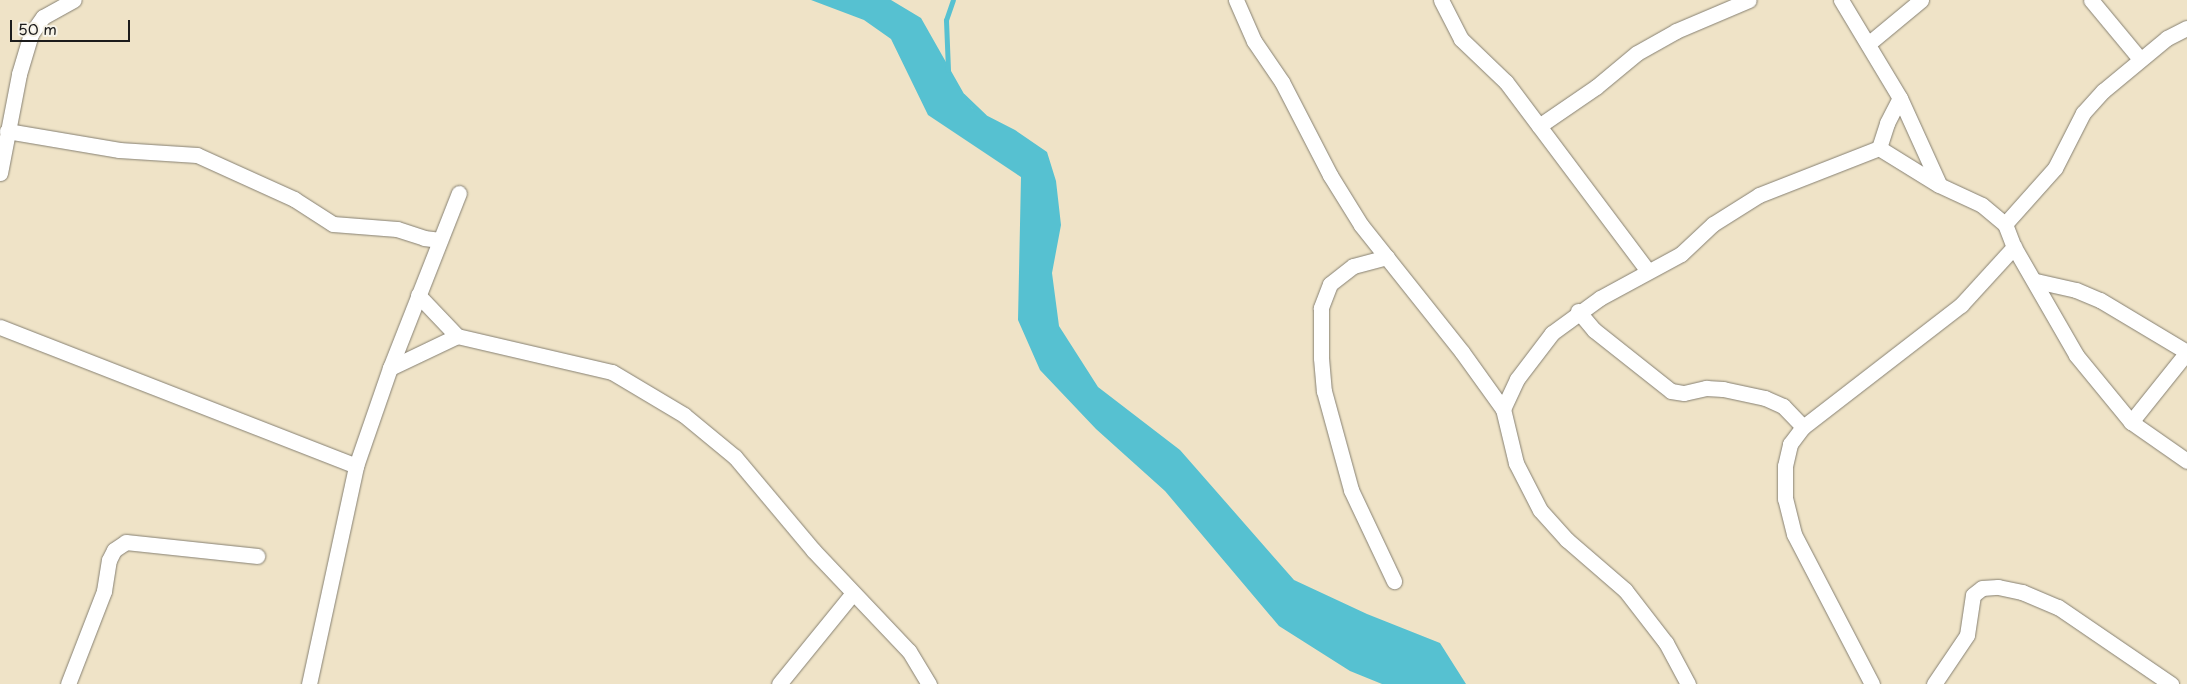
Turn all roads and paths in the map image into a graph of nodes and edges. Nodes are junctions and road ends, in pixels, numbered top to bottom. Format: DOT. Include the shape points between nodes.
graph roads {
  1 [pos="74,0"];
  2 [pos="1236,0"];
  3 [pos="1441,0"];
  4 [pos="1749,0"];
  5 [pos="1841,0"];
  6 [pos="1921,0"];
  7 [pos="2091,0"];
  8 [pos="2187,28"];
  9 [pos="1868,44"];
  10 [pos="2140,59"];
  11 [pos="1900,98"];
  12 [pos="1539,126"];
  13 [pos="7,131"];
  14 [pos="1879,148"];
  15 [pos="0,173"];
  16 [pos="1939,185"];
  17 [pos="459,192"];
  18 [pos="2005,224"];
  19 [pos="440,240"];
  20 [pos="2014,248"];
  21 [pos="1387,257"];
  22 [pos="1648,270"];
  23 [pos="2036,281"];
  24 [pos="418,295"];
  25 [pos="1578,311"];
  26 [pos="0,327"];
  27 [pos="457,336"];
  28 [pos="2187,352"];
  29 [pos="390,368"];
  30 [pos="1503,409"];
  31 [pos="2131,422"];
  32 [pos="1803,427"];
  33 [pos="2187,461"];
  34 [pos="356,466"];
  35 [pos="257,556"];
  36 [pos="1394,581"];
  37 [pos="853,593"];
  38 [pos="68,684"];
  39 [pos="309,684"];
  40 [pos="779,684"];
  41 [pos="929,684"];
  42 [pos="1688,684"];
  43 [pos="1872,684"];
  44 [pos="1934,684"];
  45 [pos="2171,684"];
  1 -- 13 [label="street" via="36,23 19,74"];
  2 -- 21 [label="street" via="1254,41 1282,82 1330,175 1361,225"];
  3 -- 12 [label="street" via="1461,40 1506,82"];
  4 -- 12 [label="street" via="1676,31 1636,53 1596,88"];
  5 -- 9 [label="street"];
  6 -- 9 [label="street"];
  7 -- 10 [label="street"];
  8 -- 10 [label="street" via="2167,38"];
  9 -- 11 [label="street"];
  10 -- 18 [label="street" via="2083,113 2056,168"];
  11 -- 14 [label="street"];
  11 -- 16 [label="street"];
  12 -- 22 [label="street"];
  13 -- 15 [label="street"];
  13 -- 19 [label="street" via="119,150 197,155 294,199 333,224 397,229"];
  14 -- 16 [label="street"];
  14 -- 22 [label="street" via="1759,195 1714,224 1681,254"];
  16 -- 18 [label="street" via="1982,205"];
  17 -- 19 [label="street"];
  18 -- 20 [label="street"];
  19 -- 24 [label="street"];
  20 -- 23 [label="street"];
  20 -- 32 [label="street" via="1961,305"];
  21 -- 30 [label="street"];
  21 -- 36 [label="street" via="1354,266 1330,284 1321,308 1320,358 1324,391 1350,490"];
  22 -- 25 [label="street"];
  23 -- 28 [label="street" via="2076,290 2100,300"];
  23 -- 31 [label="street" via="2076,355"];
  24 -- 27 [label="street"];
  24 -- 29 [label="street"];
  25 -- 30 [label="street" via="1552,333 1517,379"];
  25 -- 32 [label="street" via="1594,330 1671,391 1723,389 1765,398 1783,406"];
  26 -- 34 [label="street"];
  27 -- 29 [label="street"];
  27 -- 37 [label="street" via="612,372 684,415 735,457 812,550"];
  28 -- 31 [label="street"];
  29 -- 34 [label="street"];
  30 -- 42 [label="street" via="1516,463 1540,510 1567,540 1625,590 1666,643"];
  31 -- 33 [label="street"];
  32 -- 43 [label="street" via="1790,444 1785,466 1785,499 1794,534"];
  34 -- 39 [label="street"];
  35 -- 38 [label="street" via="126,542 114,550 104,591"];
  37 -- 40 [label="street"];
  37 -- 41 [label="street" via="908,651"];
  44 -- 45 [label="street" via="1967,634 1973,595 1982,588 1998,586 2058,607"];
}
